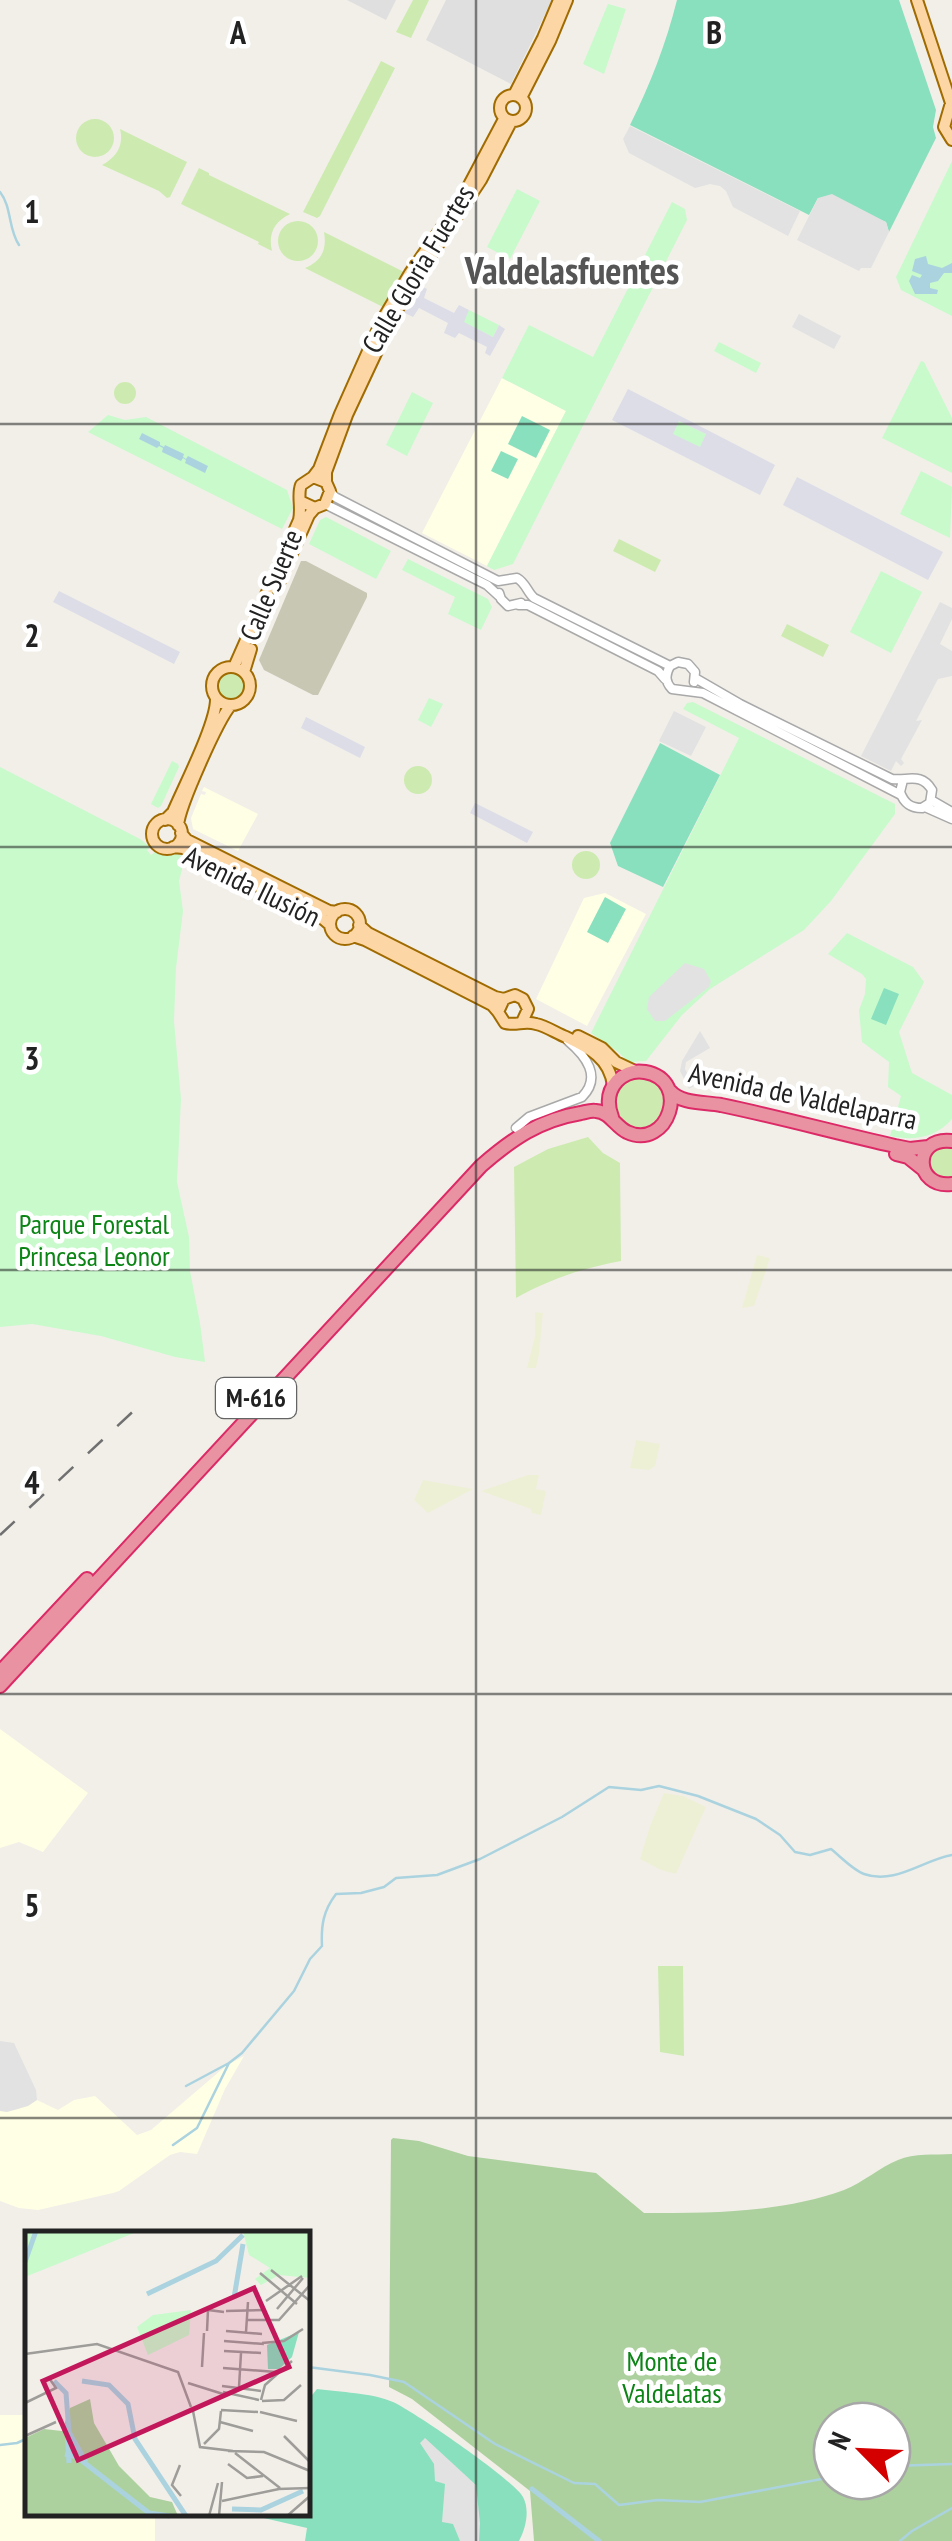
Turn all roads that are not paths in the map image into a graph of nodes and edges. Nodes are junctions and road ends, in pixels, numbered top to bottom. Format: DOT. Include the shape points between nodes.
graph roads {
  1 [pos="559,0"];
  2 [pos="568,0"];
  3 [pos="920,0"];
  4 [pos="952,84"];
  5 [pos="518,96"];
  6 [pos="950,113"];
  7 [pos="507,120"];
  8 [pos="952,140"];
  9 [pos="313,477"];
  10 [pos="328,487"];
  11 [pos="302,502"];
  12 [pos="320,506"];
  13 [pos="505,580"];
  14 [pos="527,592"];
  15 [pos="499,596"];
  16 [pos="519,605"];
  17 [pos="670,666"];
  18 [pos="239,669"];
  19 [pos="696,678"];
  20 [pos="666,680"];
  21 [pos="684,691"];
  22 [pos="216,698"];
  23 [pos="230,705"];
  24 [pos="903,780"];
  25 [pos="901,795"];
  26 [pos="928,803"];
  27 [pos="952,816"];
  28 [pos="165,820"];
  29 [pos="180,829"];
  30 [pos="173,847"];
  31 [pos="337,912"];
  32 [pos="360,924"];
  33 [pos="330,925"];
  34 [pos="353,936"];
  35 [pos="504,998"];
  36 [pos="528,1009"];
  37 [pos="498,1012"];
  38 [pos="522,1022"];
  39 [pos="562,1035"];
  40 [pos="636,1071"];
  41 [pos="668,1089"];
  42 [pos="612,1090"];
  43 [pos="670,1114"];
  44 [pos="612,1117"];
  45 [pos="516,1128"];
  46 [pos="950,1138"];
  47 [pos="928,1147"];
  48 [pos="923,1169"];
  49 [pos="952,1184"];
  50 [pos="0,1672"];
  51 [pos="0,1686"];
  1 -- 5 [label="main road"];
  2 -- 5 [label="main road"];
  3 -- 4 [label="main road"];
  3 -- 6 [label="main road"];
  5 -- 7 [label="main road" via="503,99 500,114"];
  5 -- 7 [label="main road" via="526,111"];
  6 -- 8 [label="main road" via="944,127"];
  7 -- 9 [label="main road, Calle Gloria Fuertes" via="381,322"];
  7 -- 10 [label="main road, Calle Gloria Fuertes" via="474,191 368,366 328,468"];
  9 -- 10 [label="main road"];
  9 -- 11 [label="main road" via="301,484"];
  10 -- 12 [label="main road"];
  10 -- 13 [label="street" via="336,498"];
  11 -- 12 [label="main road"];
  11 -- 18 [label="main road, Calle Suerte"];
  12 -- 15 [label="street"];
  12 -- 18 [label="main road, Calle Suerte" via="306,520"];
  13 -- 14 [label="street" via="522,580"];
  13 -- 15 [label="street"];
  14 -- 16 [label="street"];
  14 -- 17 [label="street"];
  15 -- 16 [label="street" via="508,606"];
  16 -- 20 [label="street"];
  17 -- 19 [label="street" via="688,664"];
  17 -- 20 [label="street"];
  18 -- 22 [label="main road" via="214,677"];
  18 -- 23 [label="main road" via="250,690"];
  19 -- 21 [label="street"];
  19 -- 24 [label="street"];
  20 -- 21 [label="street"];
  21 -- 25 [label="street" via="703,694"];
  22 -- 23 [label="main road"];
  22 -- 28 [label="main road"];
  23 -- 29 [label="main road" via="180,814"];
  24 -- 25 [label="street"];
  24 -- 26 [label="street" via="926,781 932,790"];
  25 -- 26 [label="street" via="917,808"];
  26 -- 27 [label="street"];
  28 -- 29 [label="main road"];
  28 -- 30 [label="main road" via="152,836 160,847"];
  29 -- 30 [label="main road"];
  29 -- 31 [label="main road, Avenida Ilusión" via="187,840"];
  30 -- 33 [label="main road, Avenida Ilusión"];
  31 -- 32 [label="main road" via="352,911"];
  31 -- 33 [label="main road"];
  32 -- 34 [label="main road"];
  32 -- 35 [label="main road, Avenida Ilusión"];
  33 -- 34 [label="main road" via="336,936"];
  34 -- 37 [label="main road, Avenida Ilusión"];
  35 -- 36 [label="main road" via="520,996"];
  35 -- 37 [label="main road"];
  36 -- 38 [label="main road"];
  36 -- 40 [label="main road"];
  37 -- 38 [label="main road" via="509,1024"];
  38 -- 39 [label="main road"];
  39 -- 42 [label="main road" via="603,1059"];
  39 -- 45 [label="street" via="587,1060 588,1091"];
  40 -- 41 [label="highway" via="657,1076"];
  40 -- 42 [label="highway, M-616"];
  41 -- 43 [label="highway"];
  41 -- 47 [label="highway, Avenida de Valdelaparra" via="683,1100 910,1149"];
  42 -- 44 [label="highway"];
  42 -- 45 [label="highway, M-616" via="598,1102"];
  43 -- 44 [label="highway, M-616" via="647,1134 626,1132"];
  43 -- 48 [label="highway, Avenida de Valdelaparra / M-616" via="714,1110 908,1157"];
  44 -- 51 [label="highway, M-616" via="596,1110 548,1122 514,1138 481,1166"];
  45 -- 50 [label="highway, M-616" via="465,1170"];
  46 -- 47 [label="highway"];
  47 -- 48 [label="highway"];
  48 -- 49 [label="highway, M-616" via="937,1184"];
}
